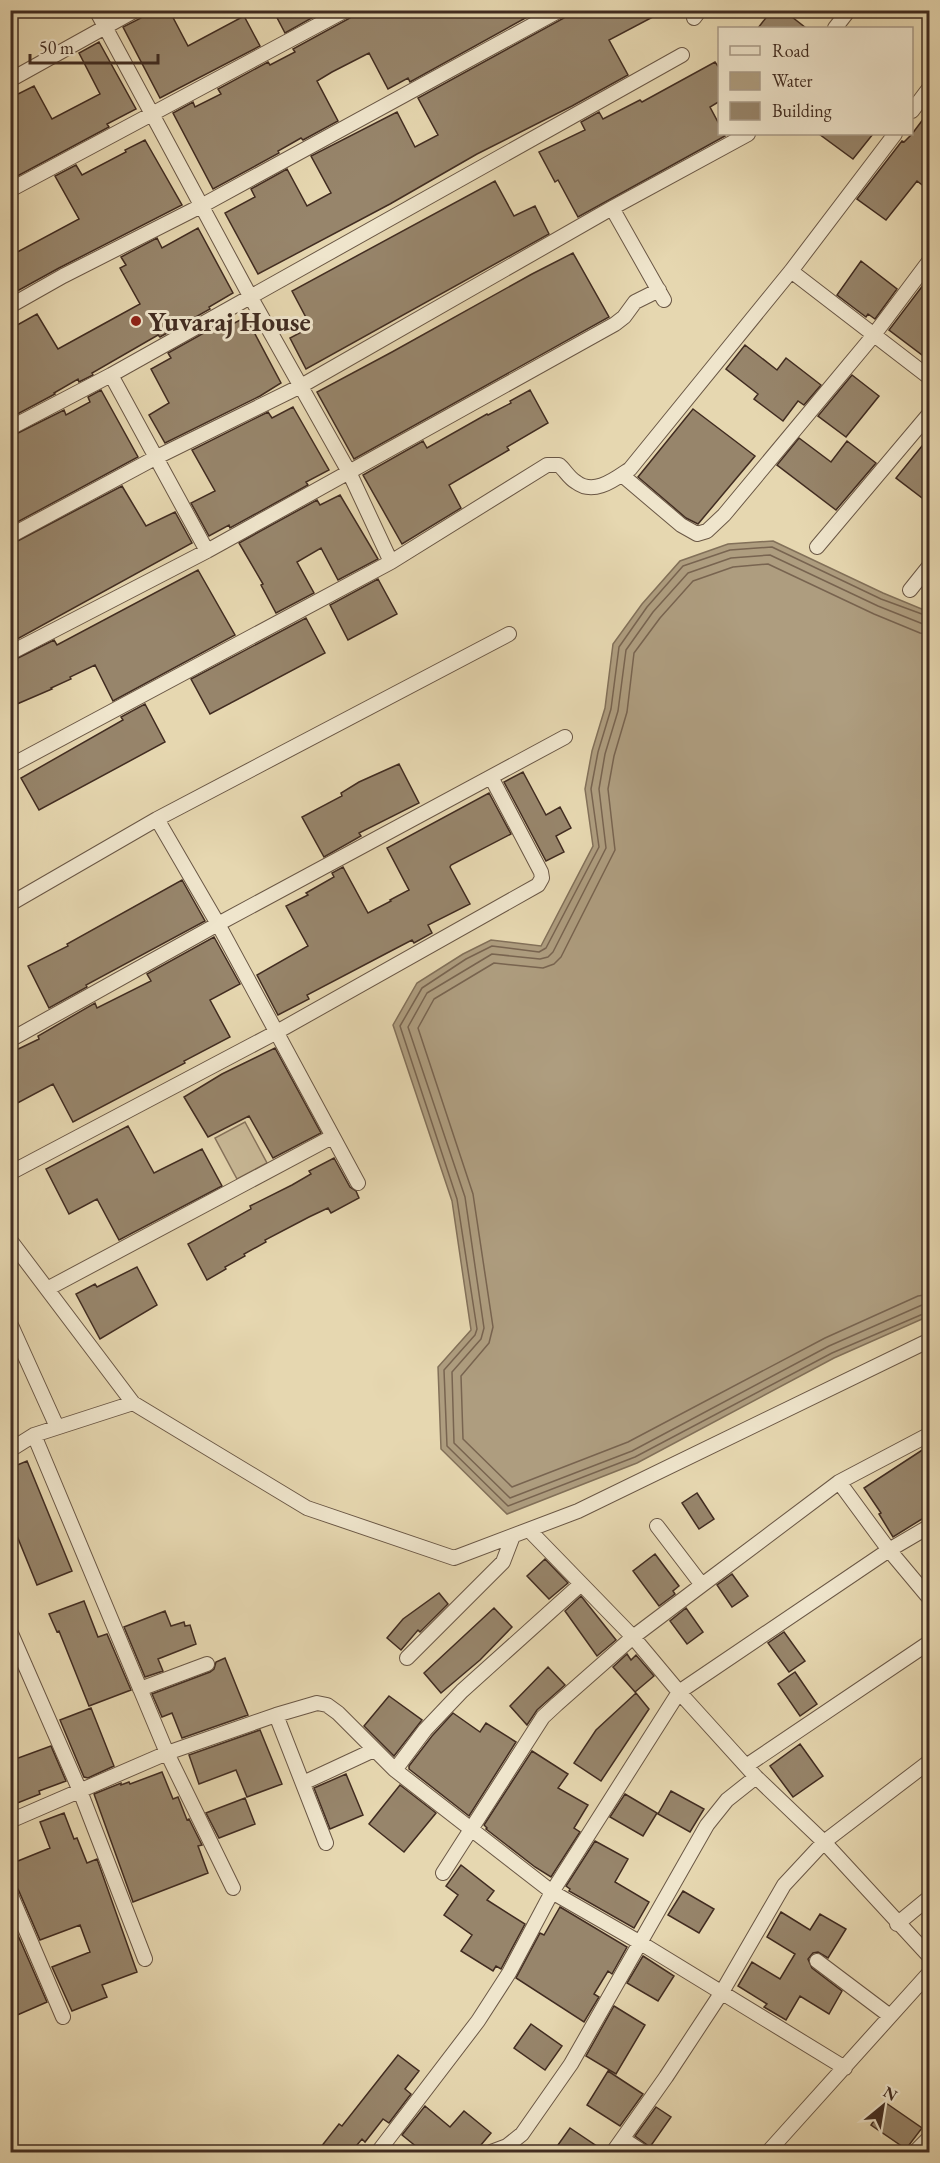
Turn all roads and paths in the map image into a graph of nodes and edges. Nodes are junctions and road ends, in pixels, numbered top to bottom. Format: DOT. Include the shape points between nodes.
graph roads {
  1 [pos="96,10"];
  2 [pos="136,10"];
  3 [pos="346,10"];
  4 [pos="560,10"];
  5 [pos="849,10"];
  6 [pos="106,27"];
  7 [pos="836,27"];
  8 [pos="682,55"];
  9 [pos="10,80"];
  10 [pos="930,87"];
  11 [pos="913,110"];
  12 [pos="153,115"];
  13 [pos="746,135"];
  14 [pos="894,135"];
  15 [pos="10,190"];
  16 [pos="202,205"];
  17 [pos="612,208"];
  18 [pos="930,261"];
  19 [pos="791,271"];
  20 [pos="250,296"];
  21 [pos="10,306"];
  22 [pos="873,336"];
  23 [pos="111,375"];
  24 [pos="930,378"];
  25 [pos="301,386"];
  26 [pos="930,413"];
  27 [pos="10,428"];
  28 [pos="155,458"];
  29 [pos="349,472"];
  30 [pos="622,475"];
  31 [pos="10,536"];
  32 [pos="817,547"];
  33 [pos="207,551"];
  34 [pos="391,562"];
  35 [pos="930,565"];
  36 [pos="910,590"];
  37 [pos="509,634"];
  38 [pos="10,653"];
  39 [pos="565,736"];
  40 [pos="10,766"];
  41 [pos="491,777"];
  42 [pos="158,819"];
  43 [pos="10,904"];
  44 [pos="218,924"];
  45 [pos="275,1033"];
  46 [pos="10,1040"];
  47 [pos="332,1137"];
  48 [pos="10,1173"];
  49 [pos="358,1183"];
  50 [pos="10,1240"];
  51 [pos="47,1289"];
  52 [pos="10,1323"];
  53 [pos="930,1340"];
  54 [pos="133,1403"];
  55 [pos="57,1427"];
  56 [pos="930,1434"];
  57 [pos="34,1435"];
  58 [pos="10,1450"];
  59 [pos="839,1482"];
  60 [pos="657,1526"];
  61 [pos="930,1526"];
  62 [pos="529,1530"];
  63 [pos="513,1536"];
  64 [pos="889,1550"];
  65 [pos="581,1584"];
  66 [pos="702,1585"];
  67 [pos="930,1599"];
  68 [pos="10,1631"];
  69 [pos="633,1637"];
  70 [pos="930,1642"];
  71 [pos="407,1658"];
  72 [pos="207,1664"];
  73 [pos="140,1689"];
  74 [pos="679,1692"];
  75 [pos="276,1715"];
  76 [pos="374,1750"];
  77 [pos="167,1753"];
  78 [pos="930,1761"];
  79 [pos="746,1766"];
  80 [pos="395,1770"];
  81 [pos="756,1778"];
  82 [pos="303,1783"];
  83 [pos="80,1791"];
  84 [pos="10,1821"];
  85 [pos="470,1830"];
  86 [pos="326,1842"];
  87 [pos="824,1842"];
  88 [pos="443,1873"];
  89 [pos="233,1888"];
  90 [pos="552,1892"];
  91 [pos="10,1893"];
  92 [pos="930,1897"];
  93 [pos="897,1924"];
  94 [pos="639,1942"];
  95 [pos="930,1957"];
  96 [pos="146,1959"];
  97 [pos="817,1961"];
  98 [pos="930,1971"];
  99 [pos="722,1992"];
  100 [pos="890,2016"];
  101 [pos="63,2017"];
  102 [pos="845,2068"];
  103 [pos="930,2137"];
  104 [pos="623,2139"];
  105 [pos="378,2152"];
  106 [pos="491,2152"];
  107 [pos="613,2152"];
  108 [pos="643,2152"];
  109 [pos="768,2152"];
  110 [pos="915,2152"];
  1 -- 6 [label="street"];
  2 -- 6 [label="street"];
  3 -- 12 [label="street"];
  4 -- 16 [label="street"];
  5 -- 7 [label="street"];
  6 -- 9 [label="street"];
  6 -- 12 [label="street"];
  8 -- 20 [label="street"];
  10 -- 11 [label="street"];
  12 -- 15 [label="street"];
  12 -- 16 [label="street"];
  13 -- 17 [label="street"];
  14 -- 19 [label="street"];
  16 -- 20 [label="street"];
  16 -- 21 [label="street"];
  17 -- 25 [label="street"];
  17 -- 29 [label="street" via="661,295 635,302 615,324"];
  18 -- 22 [label="street"];
  19 -- 22 [label="street"];
  19 -- 30 [label="street"];
  20 -- 23 [label="street"];
  20 -- 25 [label="street"];
  22 -- 24 [label="street"];
  22 -- 30 [label="street" via="707,531 697,534 681,525"];
  23 -- 27 [label="street"];
  23 -- 28 [label="street"];
  25 -- 28 [label="street"];
  25 -- 29 [label="street"];
  26 -- 32 [label="street"];
  28 -- 31 [label="street"];
  28 -- 33 [label="street"];
  29 -- 33 [label="street"];
  29 -- 34 [label="street"];
  30 -- 34 [label="street" via="592,488 574,481 559,465 547,465"];
  33 -- 38 [label="street"];
  34 -- 40 [label="street"];
  35 -- 36 [label="street"];
  37 -- 42 [label="street"];
  39 -- 41 [label="street"];
  41 -- 44 [label="street"];
  41 -- 45 [label="street" via="541,872 541,882"];
  42 -- 43 [label="street"];
  42 -- 44 [label="street"];
  44 -- 45 [label="street"];
  44 -- 46 [label="street"];
  45 -- 47 [label="street"];
  45 -- 48 [label="street"];
  47 -- 49 [label="street"];
  47 -- 51 [label="street"];
  50 -- 51 [label="street"];
  51 -- 54 [label="street"];
  52 -- 55 [label="street"];
  53 -- 62 [label="street" via="578,1512"];
  54 -- 55 [label="street"];
  54 -- 63 [label="street" via="307,1508 454,1558"];
  55 -- 57 [label="street"];
  56 -- 59 [label="street"];
  57 -- 58 [label="street"];
  57 -- 73 [label="street"];
  59 -- 64 [label="street"];
  59 -- 66 [label="street"];
  60 -- 66 [label="street"];
  61 -- 64 [label="street"];
  62 -- 63 [label="street"];
  62 -- 65 [label="street"];
  63 -- 71 [label="street" via="503,1562"];
  64 -- 67 [label="street"];
  64 -- 74 [label="street"];
  65 -- 69 [label="street"];
  65 -- 80 [label="street" via="462,1690"];
  66 -- 69 [label="street"];
  68 -- 83 [label="street"];
  69 -- 74 [label="street"];
  69 -- 85 [label="street" via="543,1717"];
  70 -- 79 [label="street"];
  72 -- 73 [label="street"];
  73 -- 77 [label="street"];
  74 -- 79 [label="street"];
  74 -- 90 [label="street"];
  75 -- 76 [label="street" via="317,1703 327,1705"];
  75 -- 77 [label="street"];
  75 -- 82 [label="street"];
  76 -- 80 [label="street"];
  76 -- 82 [label="street"];
  77 -- 83 [label="street"];
  77 -- 89 [label="street"];
  78 -- 87 [label="street"];
  79 -- 81 [label="street"];
  80 -- 85 [label="street"];
  81 -- 87 [label="street"];
  81 -- 94 [label="street" via="727,1800 707,1825"];
  82 -- 86 [label="street"];
  83 -- 84 [label="street"];
  83 -- 96 [label="street"];
  85 -- 88 [label="street"];
  85 -- 90 [label="street"];
  87 -- 93 [label="street"];
  87 -- 99 [label="street" via="784,1885"];
  90 -- 94 [label="street"];
  90 -- 105 [label="street" via="509,1973 478,2021"];
  91 -- 101 [label="street"];
  92 -- 93 [label="street"];
  93 -- 95 [label="street"];
  94 -- 99 [label="street"];
  94 -- 106 [label="street" via="571,2064 522,2134"];
  97 -- 100 [label="street"];
  98 -- 100 [label="street"];
  99 -- 102 [label="street"];
  99 -- 104 [label="street"];
  100 -- 102 [label="street"];
  102 -- 109 [label="street"];
  103 -- 110 [label="street"];
  104 -- 107 [label="street"];
  104 -- 108 [label="street"];
}
